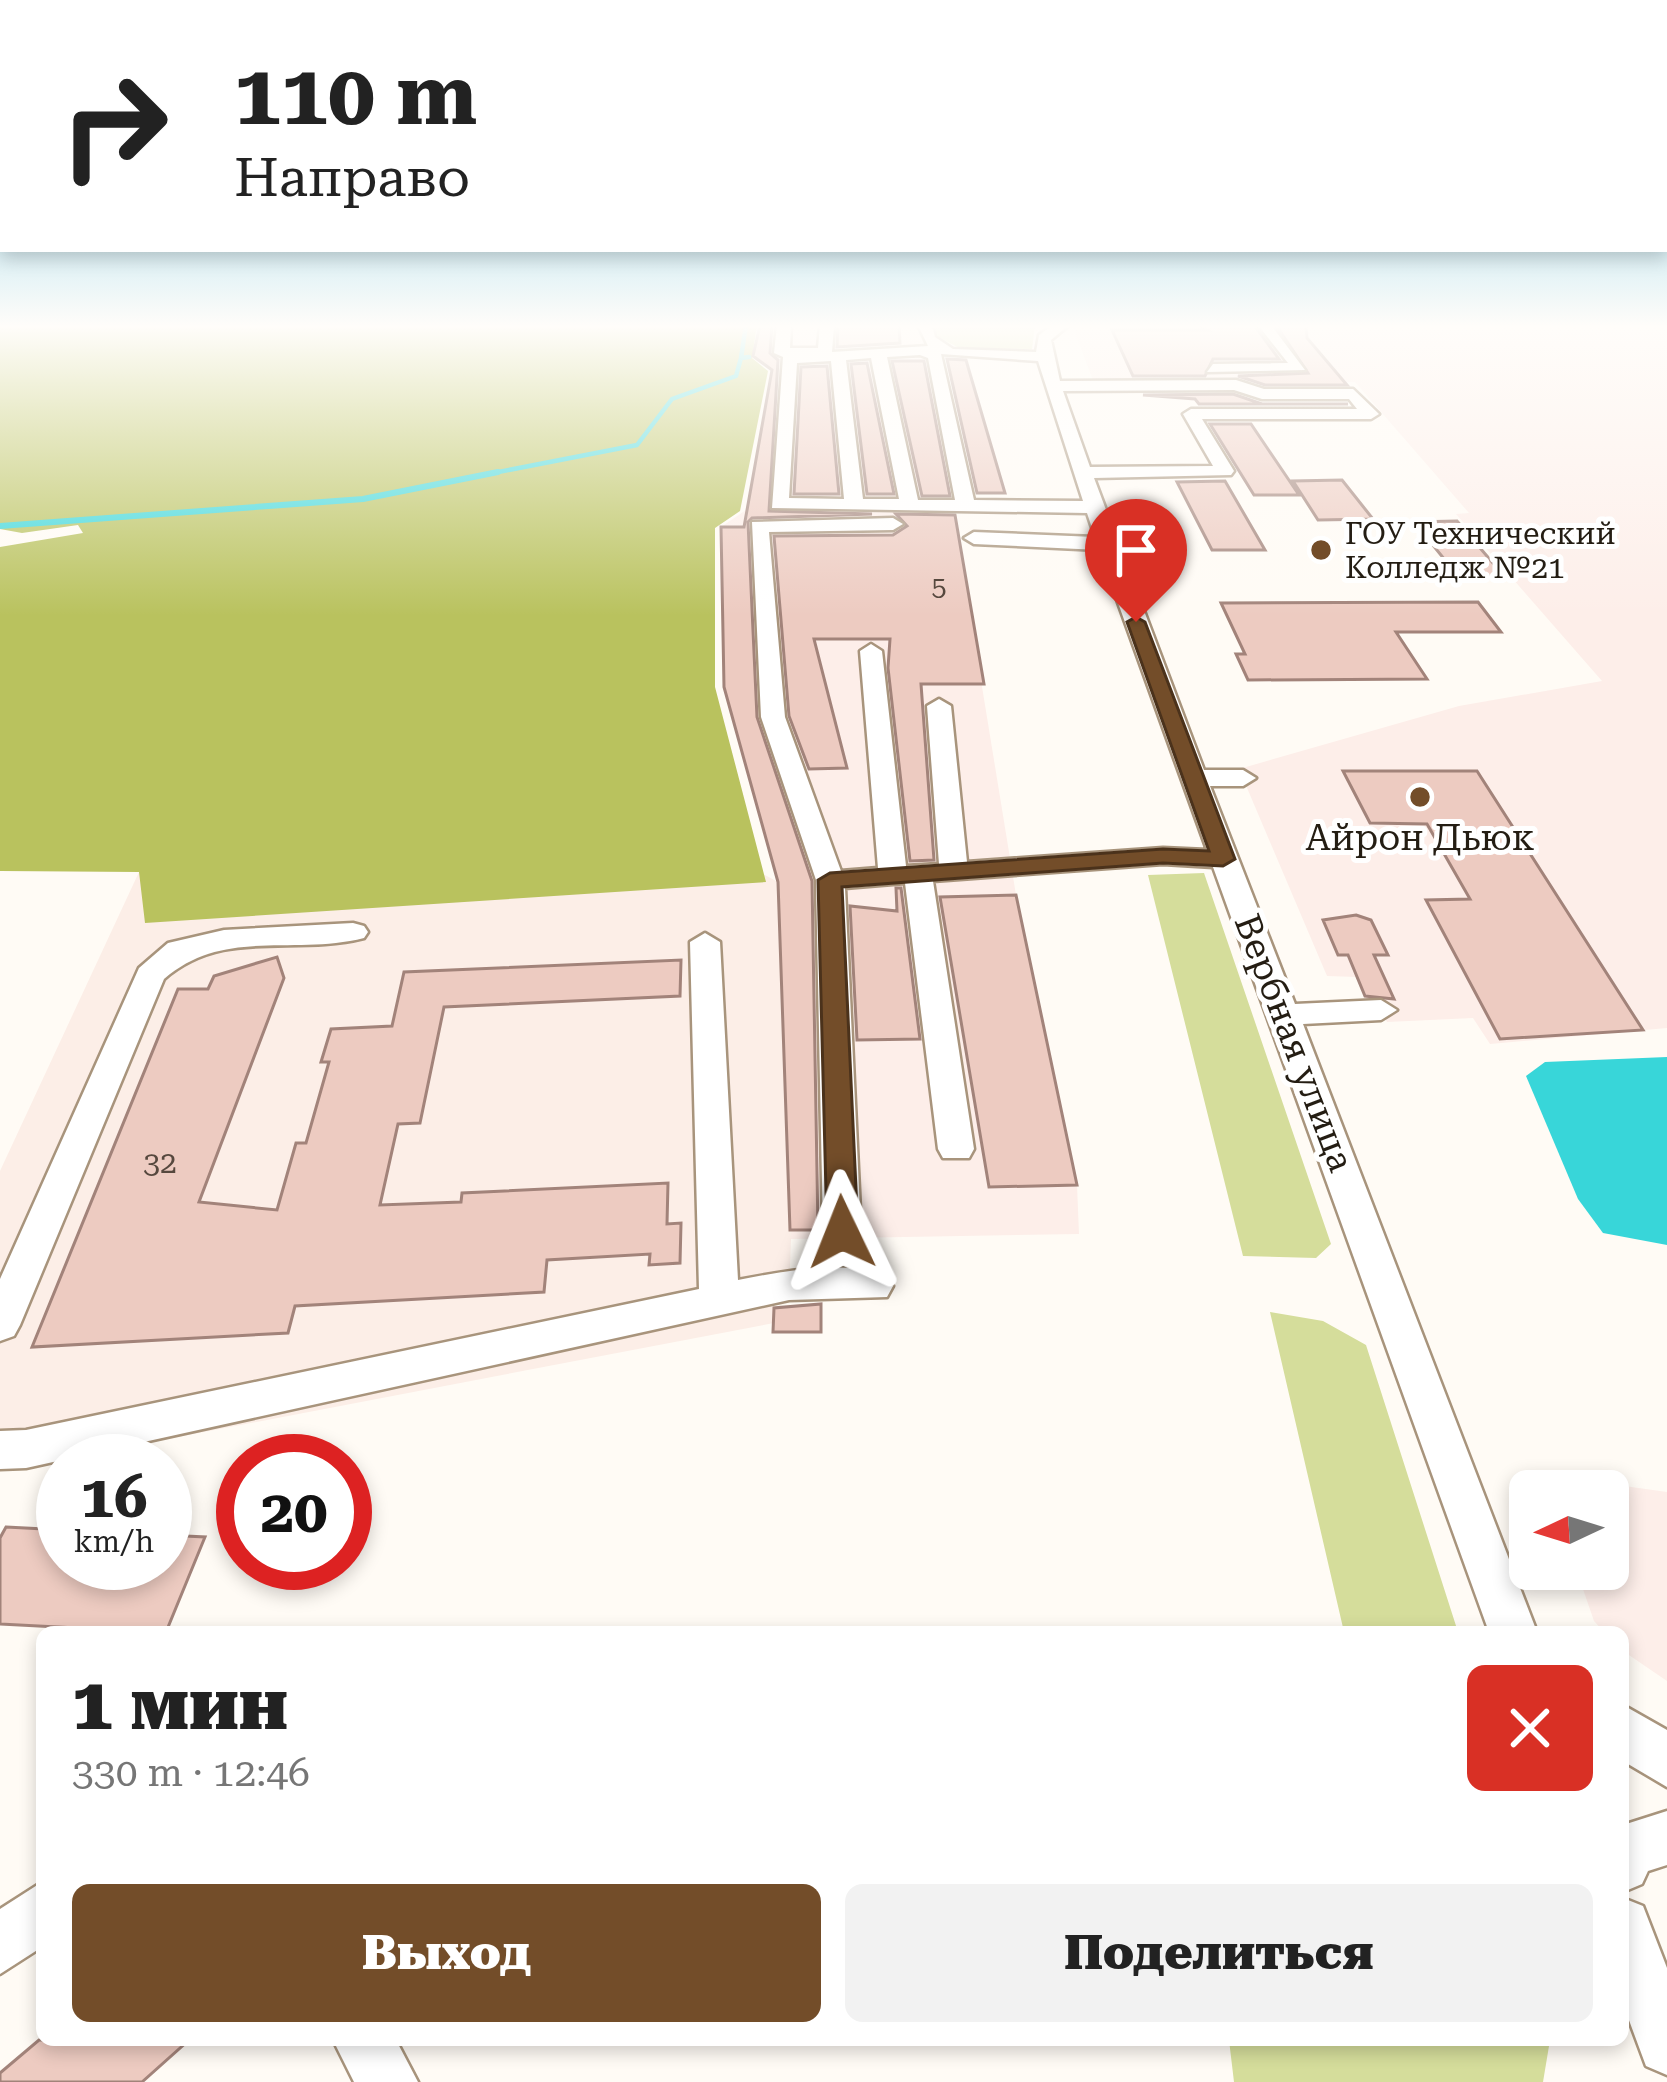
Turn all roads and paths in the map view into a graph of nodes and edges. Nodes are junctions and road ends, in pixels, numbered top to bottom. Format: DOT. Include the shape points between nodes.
graph roads {
  1 [pos="785,422"];
  2 [pos="841,422"];
  3 [pos="884,422"];
  4 [pos="949,422"];
  5 [pos="1067,422"];
  6 [pos="1196,422"];
  7 [pos="1084,473"];
  8 [pos="854,505"];
  9 [pos="966,506"];
  10 [pos="1095,507"];
  11 [pos="901,514"];
  12 [pos="974,538"];
  13 [pos="1107,544"];
  14 [pos="872,651"];
  15 [pos="939,706"];
  16 [pos="1194,778"];
  17 [pos="1244,778"];
  18 [pos="1223,859"];
  19 [pos="954,871"];
  20 [pos="906,875"];
  21 [pos="830,880"];
  22 [pos="353,932"];
  23 [pos="705,943"];
  24 [pos="1381,1010"];
  25 [pos="1285,1016"];
  26 [pos="956,1149"];
  27 [pos="842,1232"];
  28 [pos="873,1286"];
  29 [pos="719,1300"];
  30 [pos="0,1324"];
  31 [pos="0,1450"];
  32 [pos="1511,1626"];
  33 [pos="1629,1734"];
  34 [pos="1667,1761"];
  35 [pos="1667,1838"];
  36 [pos="1629,1850"];
  37 [pos="36,1915"];
  38 [pos="1629,1942"];
  39 [pos="0,1946"];
  40 [pos="1667,2045"];
  41 [pos="366,2046"];
  42 [pos="388,2082"];
  1 -- 8 [label="street" via="779,504"];
  2 -- 8 [label="street"];
  3 -- 11 [label="street"];
  4 -- 9 [label="street"];
  5 -- 7 [label="street, Вербная улица"];
  6 -- 7 [label="street" via="1225,471"];
  7 -- 10 [label="street, Вербная улица"];
  8 -- 11 [label="street"];
  9 -- 10 [label="street"];
  9 -- 11 [label="street"];
  10 -- 13 [label="street, Вербная улица"];
  11 -- 21 [label="street" via="759,526 773,717"];
  12 -- 13 [label="street"];
  13 -- 16 [label="street, Вербная улица"];
  14 -- 20 [label="street"];
  15 -- 19 [label="street"];
  16 -- 17 [label="street"];
  16 -- 18 [label="street, Вербная улица"];
  18 -- 19 [label="street"];
  18 -- 25 [label="street, Вербная улица"];
  19 -- 20 [label="street"];
  20 -- 21 [label="street"];
  20 -- 26 [label="street"];
  21 -- 27 [label="street"];
  22 -- 30 [label="street" via="224,939 179,950 150,974"];
  23 -- 29 [label="street"];
  24 -- 25 [label="street"];
  25 -- 32 [label="street, Вербная улица"];
  28 -- 29 [label="street" via="789,1285"];
  29 -- 31 [label="street"];
  33 -- 34 [label="street"];
  35 -- 36 [label="street"];
  37 -- 39 [label="street"];
  38 -- 40 [label="street"];
  41 -- 42 [label="street"];
}
